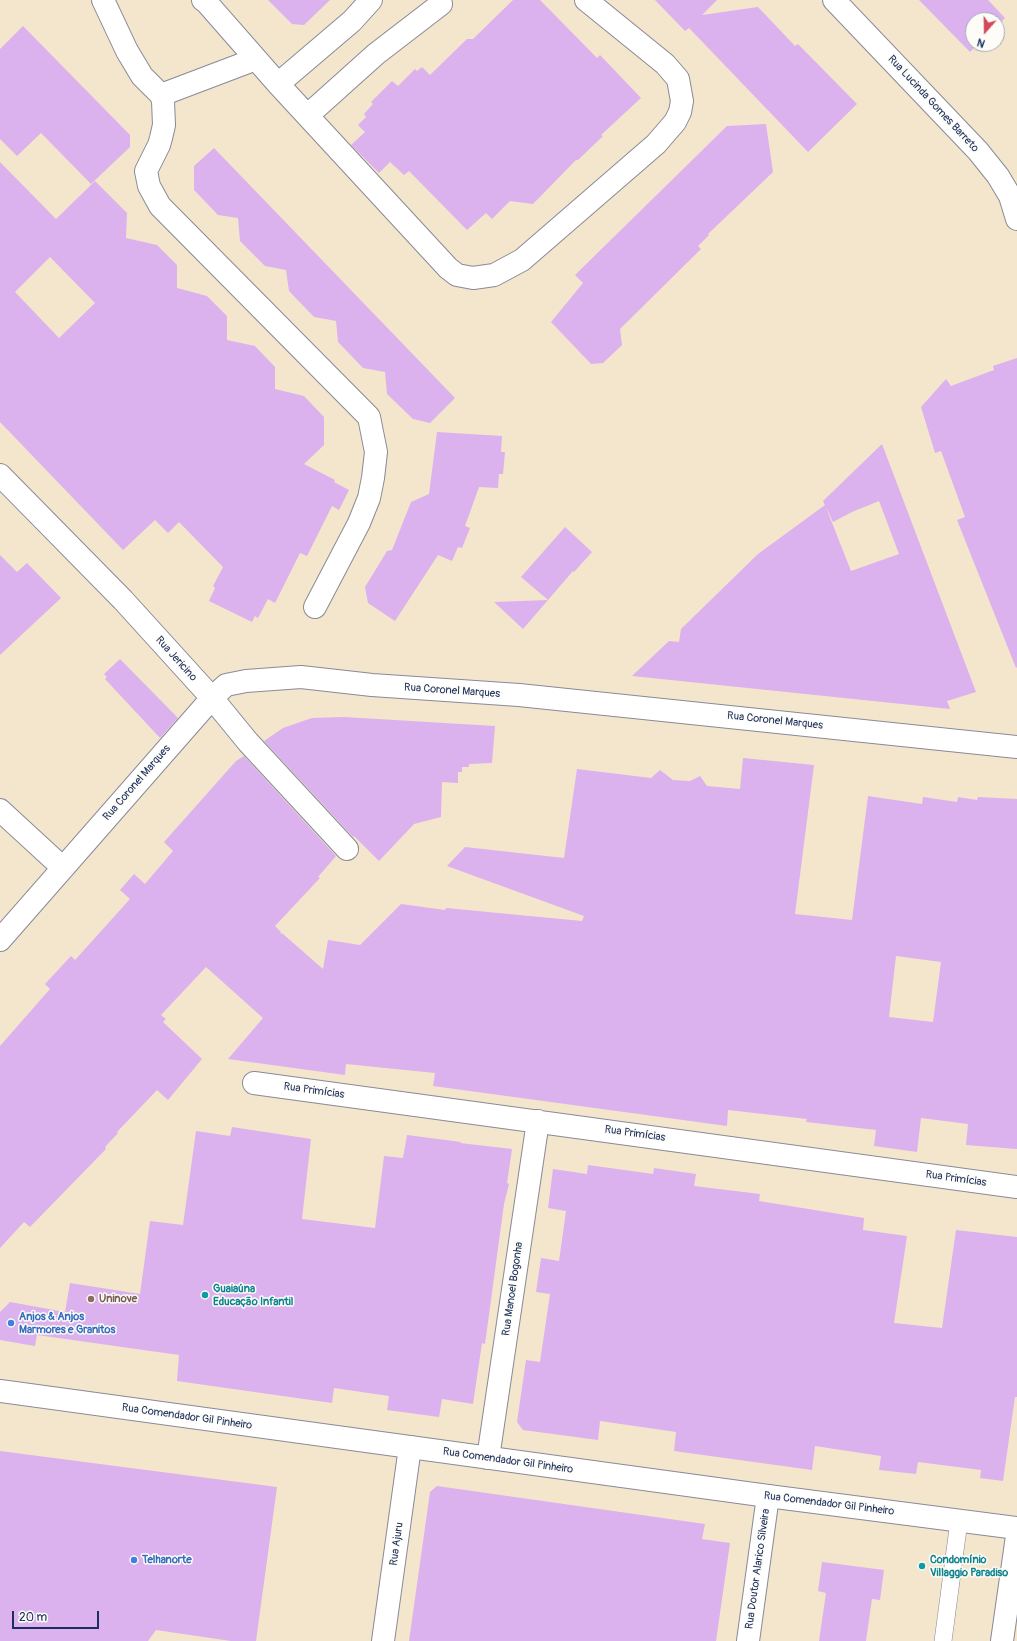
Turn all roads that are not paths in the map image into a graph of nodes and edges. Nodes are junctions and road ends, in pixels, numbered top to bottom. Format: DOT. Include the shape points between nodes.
graph roads {
  1 [pos="104,0"];
  2 [pos="203,0"];
  3 [pos="371,0"];
  4 [pos="418,0"];
  5 [pos="586,0"];
  6 [pos="834,0"];
  7 [pos="447,2"];
  8 [pos="256,59"];
  9 [pos="278,84"];
  10 [pos="161,95"];
  11 [pos="308,115"];
  12 [pos="1017,219"];
  13 [pos="0,475"];
  14 [pos="315,607"];
  15 [pos="212,698"];
  16 [pos="1017,747"];
  17 [pos="0,810"];
  18 [pos="346,849"];
  19 [pos="63,868"];
  20 [pos="0,940"];
  21 [pos="254,1083"];
  22 [pos="538,1121"];
  23 [pos="1017,1187"];
  24 [pos="0,1391"];
  25 [pos="410,1447"];
  26 [pos="488,1458"];
  27 [pos="768,1496"];
  28 [pos="959,1520"];
  29 [pos="1017,1528"];
  30 [pos="1017,1536"];
  31 [pos="383,1641"];
  32 [pos="748,1641"];
  33 [pos="943,1641"];
  34 [pos="1002,1641"];
  1 -- 10 [label="street" via="127,52 142,76"];
  2 -- 8 [label="street"];
  3 -- 9 [label="street" via="352,21"];
  4 -- 7 [label="street" via="429,4"];
  5 -- 11 [label="street" via="665,64 678,79 682,101 680,112 675,122 650,149 522,260 494,275 473,278 457,275 448,268"];
  6 -- 12 [label="street, Rua Lucinda Gomes Barreto" via="978,151 1010,196"];
  7 -- 11 [label="street" via="376,54"];
  8 -- 9 [label="street"];
  8 -- 10 [label="street"];
  9 -- 11 [label="street"];
  10 -- 14 [label="street" via="164,106 163,131 159,146 146,171 149,186 160,206 369,417 376,452 370,498"];
  13 -- 15 [label="street, Rua Jericino" via="123,600"];
  15 -- 16 [label="street, Rua Coronel Marques" via="226,685 301,677 372,685 519,695"];
  15 -- 18 [label="street, Rua Jericino" via="248,742"];
  15 -- 19 [label="street, Rua Coronel Marques"];
  17 -- 19 [label="street"];
  19 -- 20 [label="street, Rua Coronel Marques"];
  21 -- 22 [label="street, Rua Primícias"];
  22 -- 23 [label="street, Rua Primícias"];
  22 -- 26 [label="street, Rua Manoel Bogonha"];
  24 -- 25 [label="street, Rua Comendador Gil Pinheiro"];
  25 -- 26 [label="street, Rua Comendador Gil Pinheiro"];
  25 -- 31 [label="street, Rua Ajuru"];
  26 -- 27 [label="street, Rua Comendador Gil Pinheiro"];
  27 -- 28 [label="street, Rua Comendador Gil Pinheiro"];
  27 -- 32 [label="street, Rua Doutor Alarico Silveira"];
  28 -- 29 [label="street, Rua Comendador Gil Pinheiro"];
  28 -- 33 [label="lane"];
  30 -- 34 [label="street"];
}
